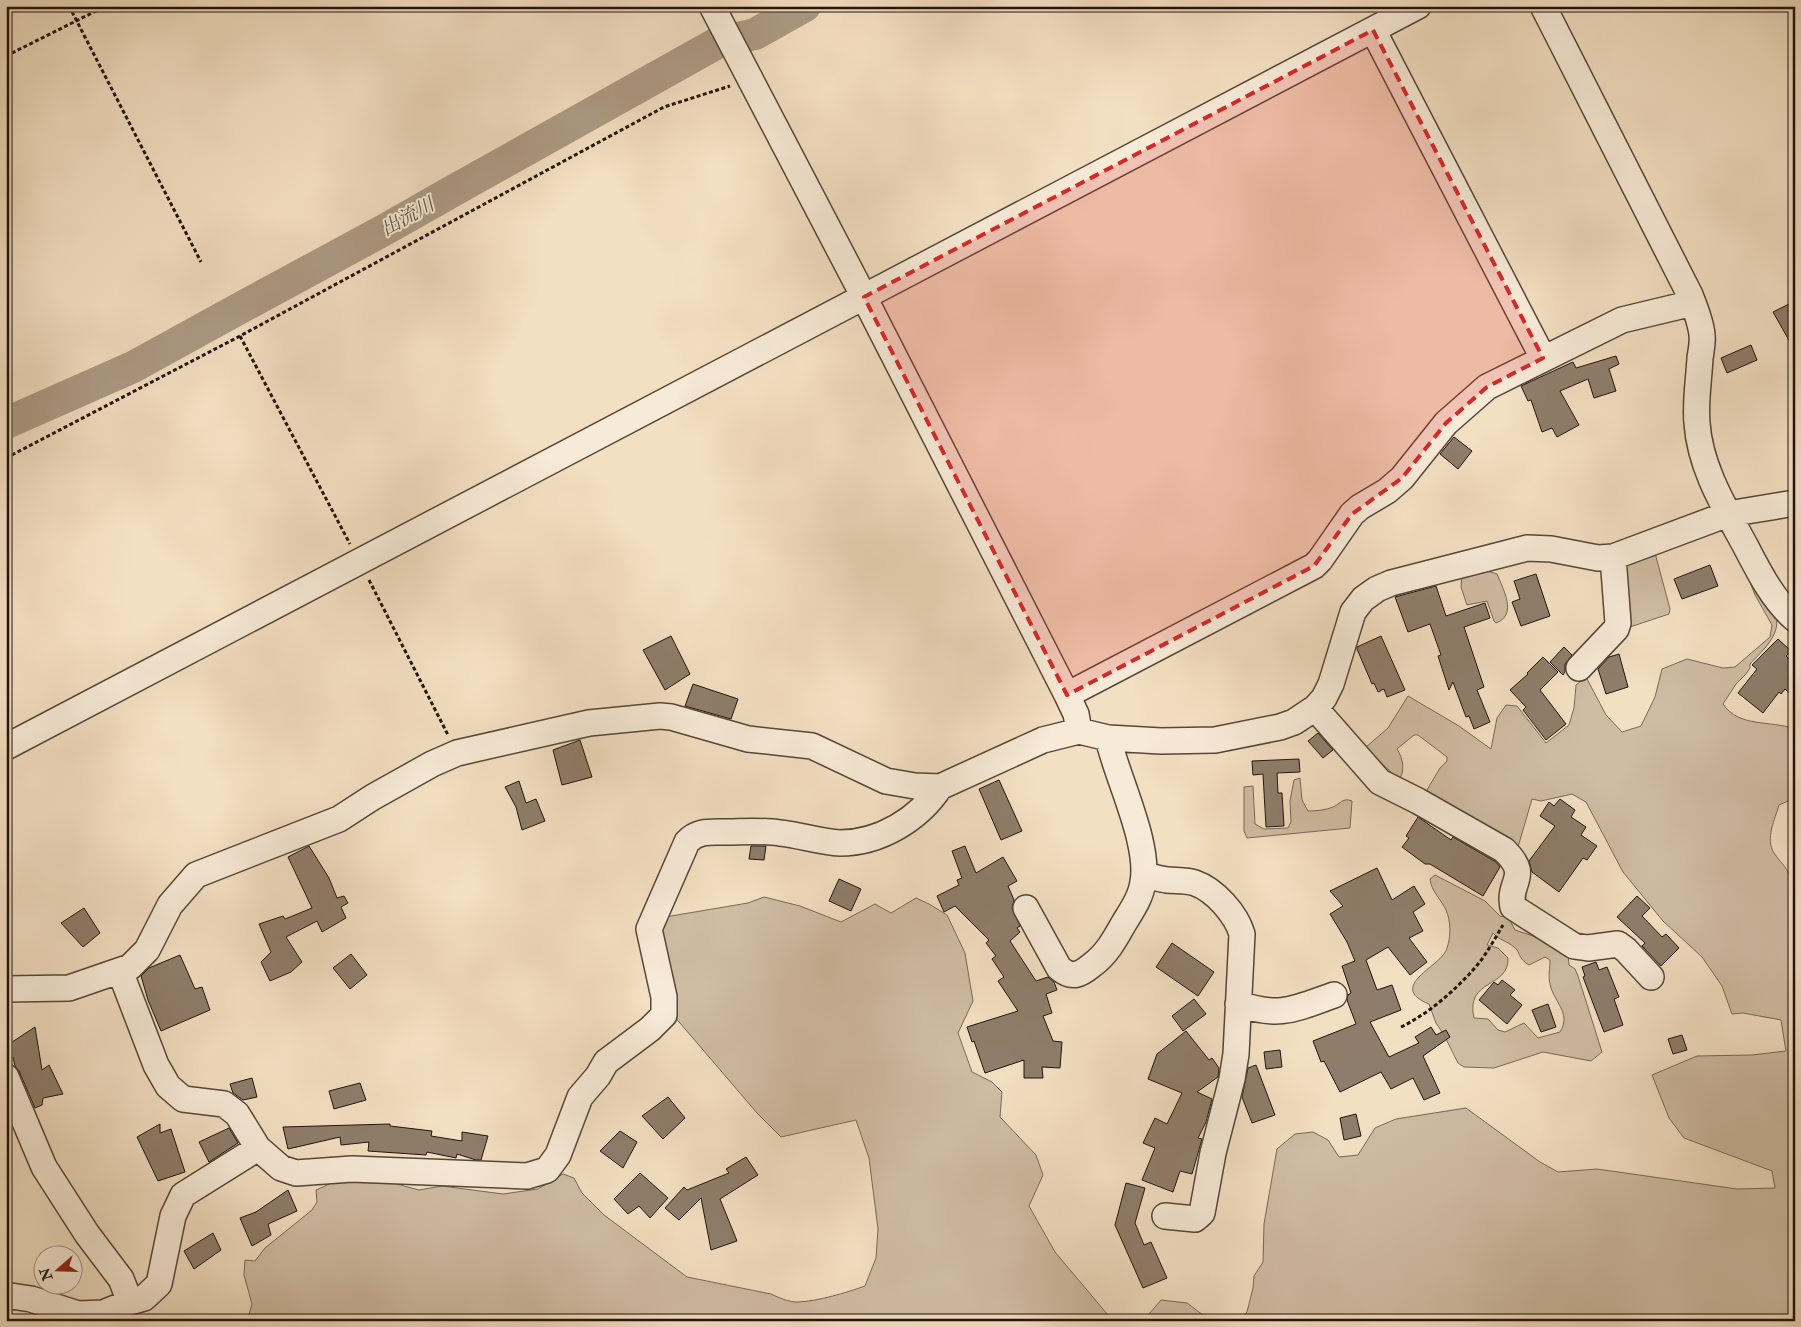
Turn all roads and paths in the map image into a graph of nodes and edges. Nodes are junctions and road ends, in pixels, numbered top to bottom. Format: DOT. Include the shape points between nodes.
graph roads {
  1 [pos="69,6"];
  2 [pos="106,6"];
  3 [pos="712,6"];
  4 [pos="1418,6"];
  5 [pos="1543,6"];
  6 [pos="77,21"];
  7 [pos="1373,30"];
  8 [pos="6,56"];
  9 [pos="748,76"];
  10 [pos="201,262"];
  11 [pos="864,297"];
  12 [pos="1693,304"];
  13 [pos="1543,358"];
  14 [pos="6,458"];
  15 [pos="1795,503"];
  16 [pos="1728,514"];
  17 [pos="1613,556"];
  18 [pos="1795,619"];
  19 [pos="1578,668"];
  20 [pos="1067,694"];
  21 [pos="1315,708"];
  22 [pos="1079,730"];
  23 [pos="1108,738"];
  24 [pos="6,747"];
  25 [pos="940,787"];
  26 [pos="1144,875"];
  27 [pos="1513,907"];
  28 [pos="1026,908"];
  29 [pos="120,971"];
  30 [pos="1651,977"];
  31 [pos="6,989"];
  32 [pos="1334,995"];
  33 [pos="1238,1004"];
  34 [pos="1401,1027"];
  35 [pos="6,1077"];
  36 [pos="258,1148"];
  37 [pos="1165,1216"];
  38 [pos="6,1298"];
  39 [pos="130,1302"];
  1 -- 6 [label="path"];
  2 -- 6 [label="path"];
  3 -- 9 [label="street"];
  4 -- 7 [label="street"];
  5 -- 12 [label="street"];
  6 -- 8 [label="path"];
  6 -- 10 [label="path"];
  7 -- 11 [label="street"];
  7 -- 13 [label="street"];
  9 -- 11 [label="street"];
  9 -- 14 [label="path" via="664,107"];
  11 -- 20 [label="street"];
  11 -- 24 [label="street"];
  12 -- 13 [label="street" via="1622,320"];
  12 -- 16 [label="street" via="1702,335 1697,424 1707,469"];
  13 -- 20 [label="street" via="1487,386 1446,423 1402,478 1352,514 1314,566"];
  15 -- 16 [label="street"];
  16 -- 17 [label="street"];
  16 -- 18 [label="street" via="1764,580"];
  17 -- 19 [label="street" via="1618,623"];
  17 -- 21 [label="street" via="1598,558 1545,548 1527,548 1377,589 1353,612 1332,684"];
  20 -- 22 [label="street"];
  21 -- 23 [label="street" via="1280,727 1216,740"];
  21 -- 27 [label="street" via="1380,782 1504,850 1512,858 1518,880 1511,899"];
  22 -- 23 [label="street"];
  22 -- 25 [label="street" via="1043,740"];
  23 -- 26 [label="street" via="1142,846"];
  25 -- 29 [label="street" via="886,781 812,746 748,739 671,717 589,723 457,753 372,797 340,819 196,875 170,905 147,950 130,968"];
  25 -- 36 [label="street" via="926,804 900,825 862,840 840,843 780,833 747,832 707,832 693,836 687,842 649,928 664,997 664,1015 606,1062 580,1097 558,1155 547,1170 527,1176 352,1169 296,1173 281,1168"];
  26 -- 28 [label="street" via="1138,901 1110,947 1094,964 1075,976 1066,975 1059,968"];
  26 -- 33 [label="street" via="1195,884 1214,896 1233,916 1239,926 1242,947"];
  27 -- 30 [label="street" via="1574,946 1588,948 1618,944"];
  27 -- 34 [label="path" via="1474,970 1435,1006"];
  29 -- 31 [label="street" via="69,988"];
  29 -- 36 [label="street" via="156,1065 168,1086 184,1099 224,1104 237,1114"];
  32 -- 33 [label="street" via="1279,1012"];
  33 -- 37 [label="street" via="1232,1079 1217,1133 1202,1213 1195,1219"];
  35 -- 39 [label="street" via="44,1167 121,1279"];
  36 -- 39 [label="street" via="183,1195 173,1216 159,1284 144,1298"];
  38 -- 39 [label="street" via="31,1299 78,1314 103,1313"];
}
